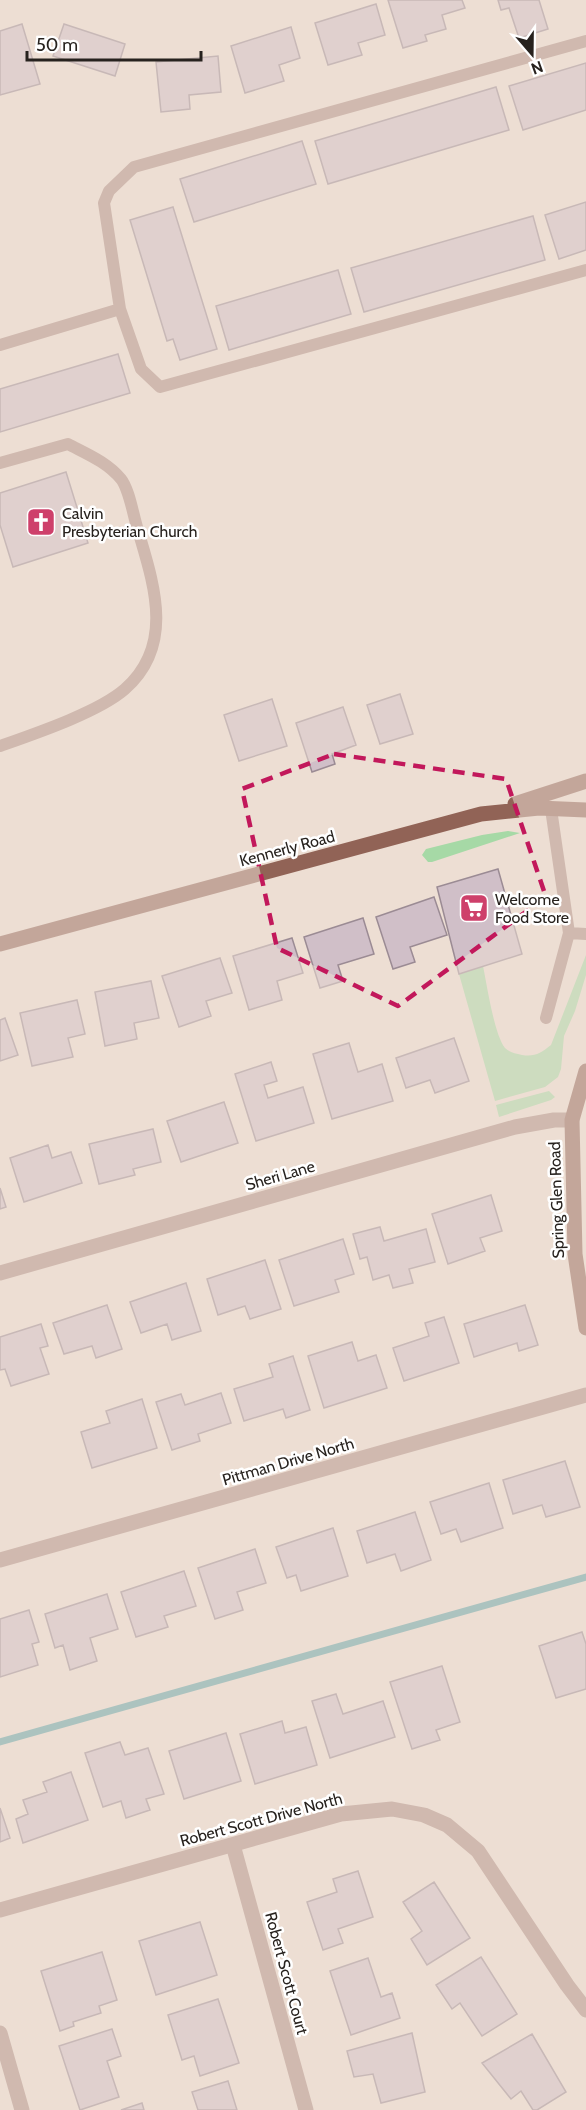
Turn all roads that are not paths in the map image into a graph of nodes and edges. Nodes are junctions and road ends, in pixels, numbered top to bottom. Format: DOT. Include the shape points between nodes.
graph roads {
  1 [pos="586,40"];
  2 [pos="586,270"];
  3 [pos="120,309"];
  4 [pos="0,345"];
  5 [pos="0,463"];
  6 [pos="0,746"];
  7 [pos="586,781"];
  8 [pos="551,809"];
  9 [pos="586,810"];
  10 [pos="488,813"];
  11 [pos="569,933"];
  12 [pos="586,934"];
  13 [pos="1,940"];
  14 [pos="546,1018"];
  15 [pos="586,1071"];
  16 [pos="572,1120"];
  17 [pos="0,1273"];
  18 [pos="586,1328"];
  19 [pos="586,1395"];
  20 [pos="0,1560"];
  21 [pos="233,1845"];
  22 [pos="0,1910"];
  23 [pos="586,2010"];
  24 [pos="0,2033"];
  25 [pos="22,2110"];
  26 [pos="306,2110"];
  1 -- 3 [label="lane" via="134,167 109,191 104,203"];
  2 -- 3 [label="lane" via="160,387 141,369"];
  3 -- 4 [label="lane"];
  5 -- 6 [label="lane" via="68,444 108,466 123,482 151,577 157,632 144,666 124,689 96,707"];
  7 -- 10 [label="street"];
  8 -- 9 [label="street, Kennerly Road"];
  8 -- 10 [label="street, Kennerly Road"];
  8 -- 11 [label="lane"];
  10 -- 13 [label="street, Kennerly Road"];
  11 -- 12 [label="lane"];
  11 -- 14 [label="lane"];
  15 -- 16 [label="street, Spring Glen Road"];
  16 -- 17 [label="street, Sheri Lane" via="515,1128"];
  16 -- 18 [label="street, Spring Glen Road" via="575,1254"];
  19 -- 20 [label="street, Pittman Drive North"];
  21 -- 22 [label="street, Robert Scott Drive North"];
  21 -- 23 [label="street, Robert Scott Drive North" via="366,1810 392,1809 424,1815 447,1825 478,1851"];
  21 -- 26 [label="street, Robert Scott Court"];
  24 -- 25 [label="street"];
}
